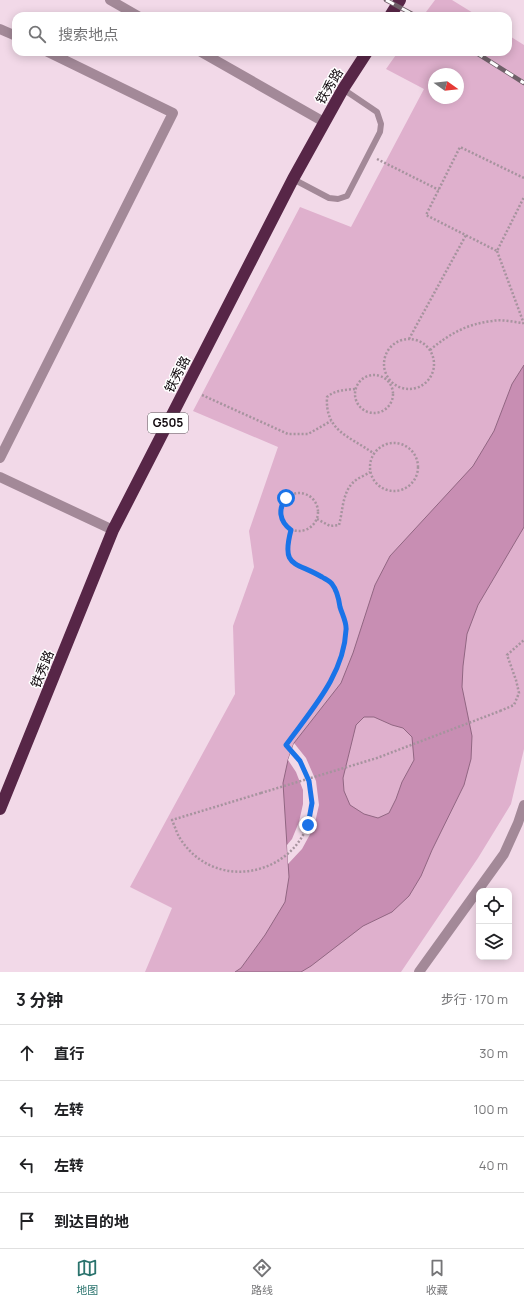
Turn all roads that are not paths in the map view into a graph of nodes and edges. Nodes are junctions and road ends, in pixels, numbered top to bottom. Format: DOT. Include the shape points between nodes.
graph roads {
  1 [pos="110,0"];
  2 [pos="400,0"];
  3 [pos="131,12"];
  4 [pos="392,12"];
  5 [pos="0,29"];
  6 [pos="12,34"];
  7 [pos="56,56"];
  8 [pos="208,56"];
  9 [pos="364,56"];
  10 [pos="342,89"];
  11 [pos="324,122"];
  12 [pos="293,179"];
  13 [pos="0,458"];
  14 [pos="0,477"];
  15 [pos="114,530"];
  16 [pos="524,805"];
  17 [pos="0,809"];
  18 [pos="419,972"];
  1 -- 3 [label="street"];
  2 -- 4 [label="highway"];
  5 -- 6 [label="street"];
  7 -- 13 [label="street" via="173,113"];
  8 -- 11 [label="street"];
  9 -- 10 [label="highway, 铁秀路 / G505"];
  10 -- 11 [label="highway, 铁秀路 / G505"];
  10 -- 12 [label="lane" via="377,112 381,124 380,132 347,196 338,200 329,198"];
  11 -- 12 [label="highway, 铁秀路 / G505"];
  12 -- 15 [label="highway, 铁秀路 / G505"];
  14 -- 15 [label="street"];
  15 -- 17 [label="highway, 铁秀路 / G505"];
  16 -- 18 [label="street" via="504,854"];
}
